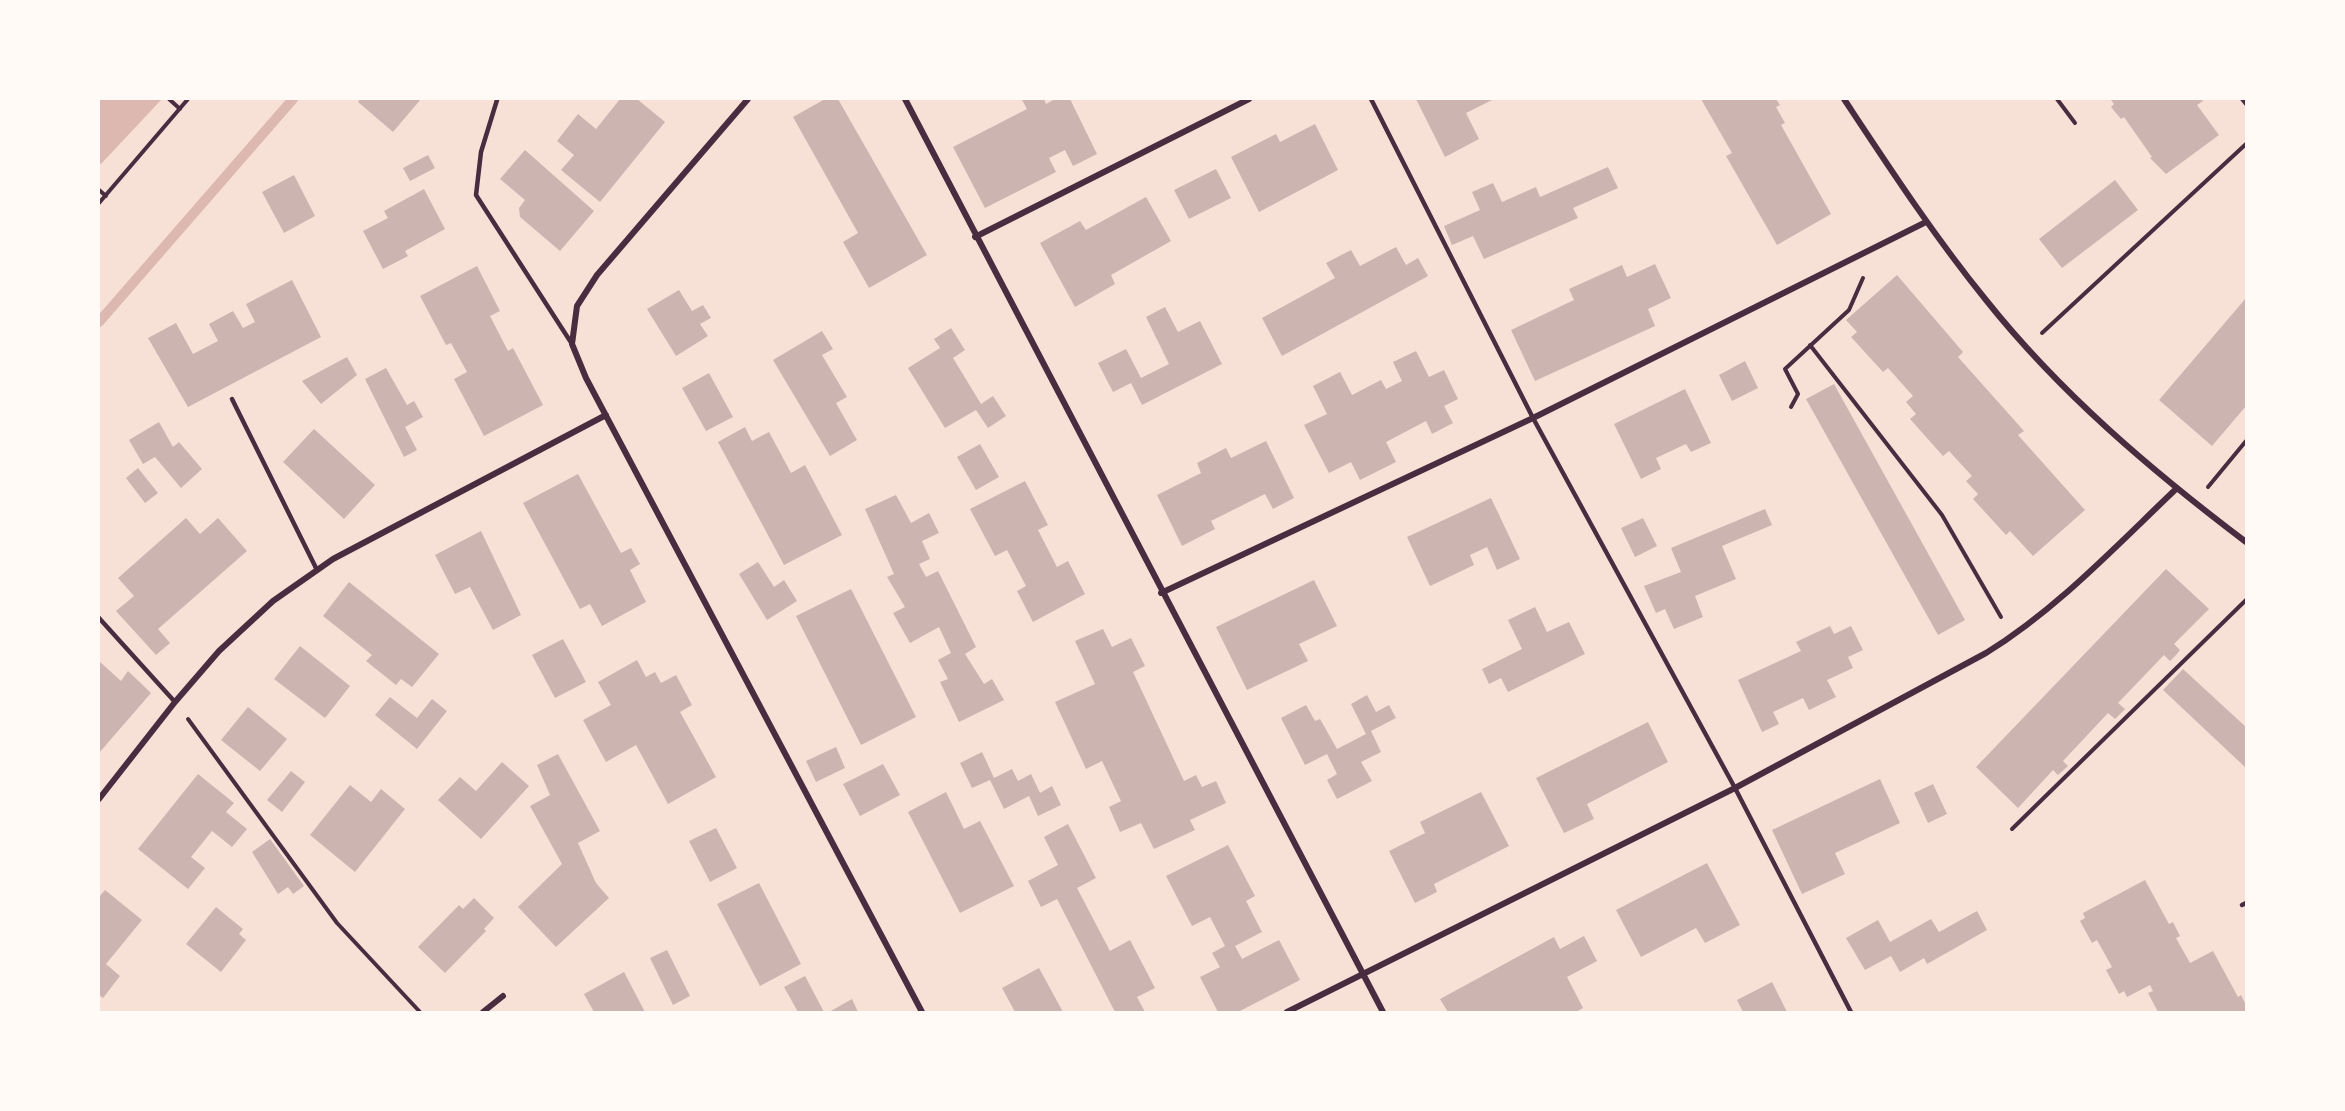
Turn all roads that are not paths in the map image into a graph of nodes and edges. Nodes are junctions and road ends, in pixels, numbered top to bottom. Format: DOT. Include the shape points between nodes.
graph roads {
  1 [pos="905,99"];
  2 [pos="1250,99"];
  3 [pos="1371,99"];
  4 [pos="1844,99"];
  5 [pos="497,100"];
  6 [pos="745,100"];
  7 [pos="1926,222"];
  8 [pos="975,237"];
  9 [pos="572,344"];
  10 [pos="232,399"];
  11 [pos="606,415"];
  12 [pos="1533,418"];
  13 [pos="2176,489"];
  14 [pos="2246,542"];
  15 [pos="317,570"];
  16 [pos="1161,593"];
  17 [pos="99,618"];
  18 [pos="175,702"];
  19 [pos="1735,788"];
  20 [pos="99,799"];
  21 [pos="1363,974"];
  22 [pos="503,996"];
  23 [pos="483,1012"];
  24 [pos="922,1012"];
  25 [pos="1287,1012"];
  26 [pos="1383,1012"];
  27 [pos="1851,1012"];
  1 -- 8 [label="street"];
  2 -- 8 [label="street"];
  3 -- 12 [label="lane"];
  4 -- 7 [label="street"];
  5 -- 9 [label="lane" via="481,152 476,195"];
  6 -- 9 [label="street" via="597,275 577,306"];
  7 -- 12 [label="street"];
  7 -- 13 [label="street" via="2026,347 2097,419"];
  8 -- 16 [label="street"];
  9 -- 11 [label="street"];
  10 -- 15 [label="lane"];
  11 -- 15 [label="street"];
  11 -- 24 [label="street"];
  12 -- 16 [label="street"];
  12 -- 19 [label="lane"];
  13 -- 14 [label="street"];
  13 -- 19 [label="street" via="2068,592 2012,636"];
  15 -- 18 [label="street" via="273,601 219,651"];
  16 -- 21 [label="street"];
  17 -- 18 [label="lane"];
  18 -- 20 [label="street"];
  19 -- 21 [label="street"];
  19 -- 27 [label="lane"];
  21 -- 25 [label="street"];
  21 -- 26 [label="street"];
  22 -- 23 [label="street"];
}
